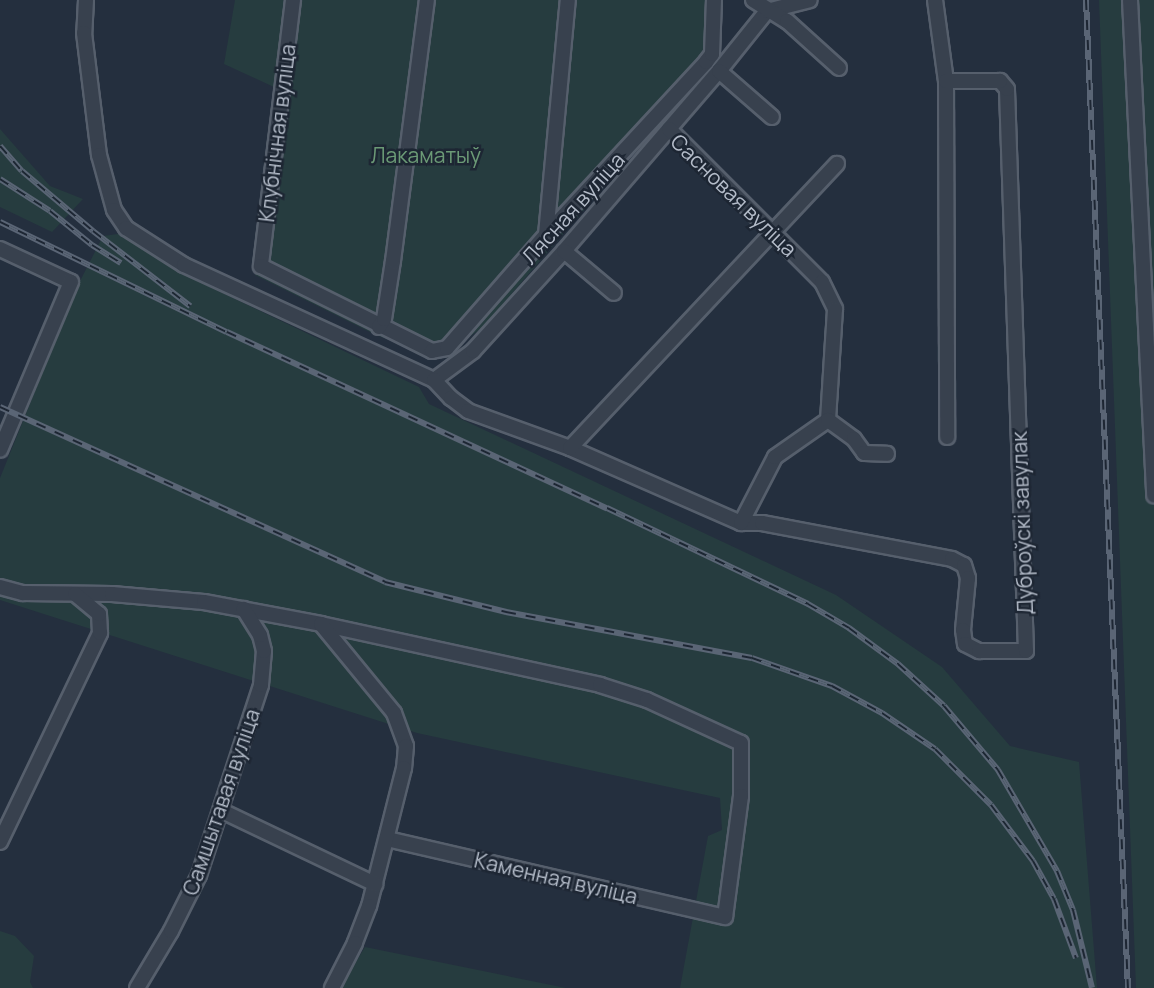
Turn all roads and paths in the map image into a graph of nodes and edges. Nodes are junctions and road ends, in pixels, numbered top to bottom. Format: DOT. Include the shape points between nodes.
graph roads {
  1 [pos="86,0"];
  2 [pos="293,0"];
  3 [pos="427,0"];
  4 [pos="568,0"];
  5 [pos="714,0"];
  6 [pos="753,0"];
  7 [pos="810,0"];
  8 [pos="935,0"];
  9 [pos="1130,0"];
  10 [pos="767,11"];
  11 [pos="839,68"];
  12 [pos="719,71"];
  13 [pos="946,81"];
  14 [pos="772,117"];
  15 [pos="669,129"];
  16 [pos="836,164"];
  17 [pos="772,229"];
  18 [pos="546,235"];
  19 [pos="0,248"];
  20 [pos="564,251"];
  21 [pos="261,266"];
  22 [pos="614,293"];
  23 [pos="379,327"];
  24 [pos="434,380"];
  25 [pos="828,420"];
  26 [pos="947,437"];
  27 [pos="569,448"];
  28 [pos="0,450"];
  29 [pos="887,454"];
  30 [pos="1154,495"];
  31 [pos="741,523"];
  32 [pos="0,587"];
  33 [pos="75,594"];
  34 [pos="244,609"];
  35 [pos="321,624"];
  36 [pos="222,811"];
  37 [pos="387,839"];
  38 [pos="0,842"];
  39 [pos="375,884"];
  40 [pos="136,988"];
  41 [pos="332,988"];
  1 -- 24 [label="street" via="84,33 99,155 114,210 126,228 184,265"];
  2 -- 21 [label="street, Клубнічная вуліца"];
  3 -- 23 [label="street" via="398,224"];
  4 -- 18 [label="street"];
  5 -- 18 [label="street, Лясная вуліца" via="712,54"];
  6 -- 10 [label="street"];
  7 -- 10 [label="street"];
  8 -- 13 [label="street"];
  9 -- 30 [label="street"];
  10 -- 11 [label="street" via="787,21"];
  10 -- 12 [label="street"];
  12 -- 14 [label="street"];
  12 -- 15 [label="street"];
  13 -- 26 [label="street"];
  13 -- 31 [label="street, Дуброўскі завулак" via="1000,81 1007,89 1026,651 979,651 965,645 968,578 964,565 952,559 762,523"];
  15 -- 17 [label="street, Сасновая вуліца"];
  15 -- 20 [label="street, Сасновая вуліца"];
  16 -- 17 [label="street"];
  17 -- 25 [label="street, Сасновая вуліца" via="822,282 835,309"];
  17 -- 27 [label="street"];
  18 -- 23 [label="street, Лясная вуліца" via="447,348 432,351"];
  19 -- 28 [label="street" via="71,282"];
  20 -- 22 [label="street"];
  20 -- 24 [label="street, Сасновая вуліца" via="474,351"];
  21 -- 23 [label="street, Лясная вуліца"];
  24 -- 27 [label="street" via="468,411"];
  25 -- 29 [label="street" via="854,439 864,453"];
  25 -- 31 [label="street" via="775,457"];
  27 -- 31 [label="street"];
  32 -- 33 [label="street" via="23,593"];
  33 -- 34 [label="street"];
  33 -- 38 [label="street" via="99,614 100,633"];
  34 -- 35 [label="street"];
  34 -- 36 [label="street, Самшытавая вуліца" via="260,635 265,668"];
  35 -- 37 [label="street" via="394,713 404,735 404,768"];
  35 -- 37 [label="street, Каменная вуліца" via="600,685 647,700 741,743 741,796 725,917"];
  36 -- 39 [label="street"];
  36 -- 40 [label="street, Самшытавая вуліца" via="185,904"];
  37 -- 39 [label="street"];
  39 -- 41 [label="street" via="355,943"];
}
